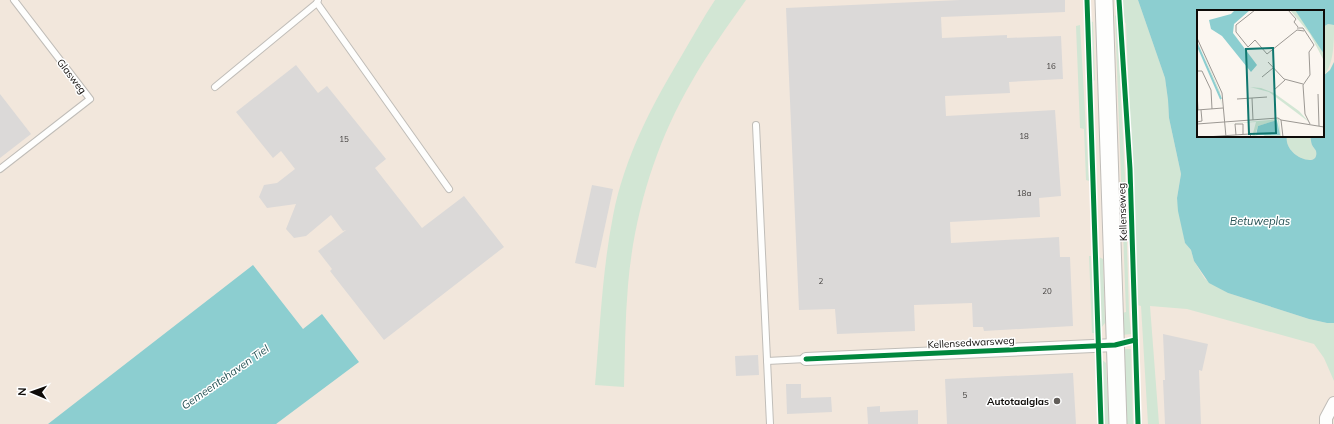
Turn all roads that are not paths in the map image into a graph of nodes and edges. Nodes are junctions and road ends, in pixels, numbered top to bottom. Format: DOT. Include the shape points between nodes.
graph roads {
  1 [pos="14,0"];
  2 [pos="1104,0"];
  3 [pos="318,2"];
  4 [pos="215,87"];
  5 [pos="756,125"];
  6 [pos="0,169"];
  7 [pos="449,189"];
  8 [pos="1115,345"];
  9 [pos="806,358"];
  10 [pos="767,361"];
  11 [pos="1334,403"];
  12 [pos="770,424"];
  13 [pos="1118,424"];
  14 [pos="1326,424"];
  1 -- 6 [label="lane, Glasweg" via="90,99"];
  2 -- 8 [label="main road, Kellenseweg"];
  3 -- 4 [label="lane"];
  3 -- 7 [label="lane"];
  5 -- 10 [label="lane"];
  8 -- 9 [label="street, Kellensedwarsweg"];
  8 -- 13 [label="main road, Kellenseweg"];
  9 -- 10 [label="lane"];
  10 -- 12 [label="lane"];
  11 -- 14 [label="street" via="1326,418"];
}
